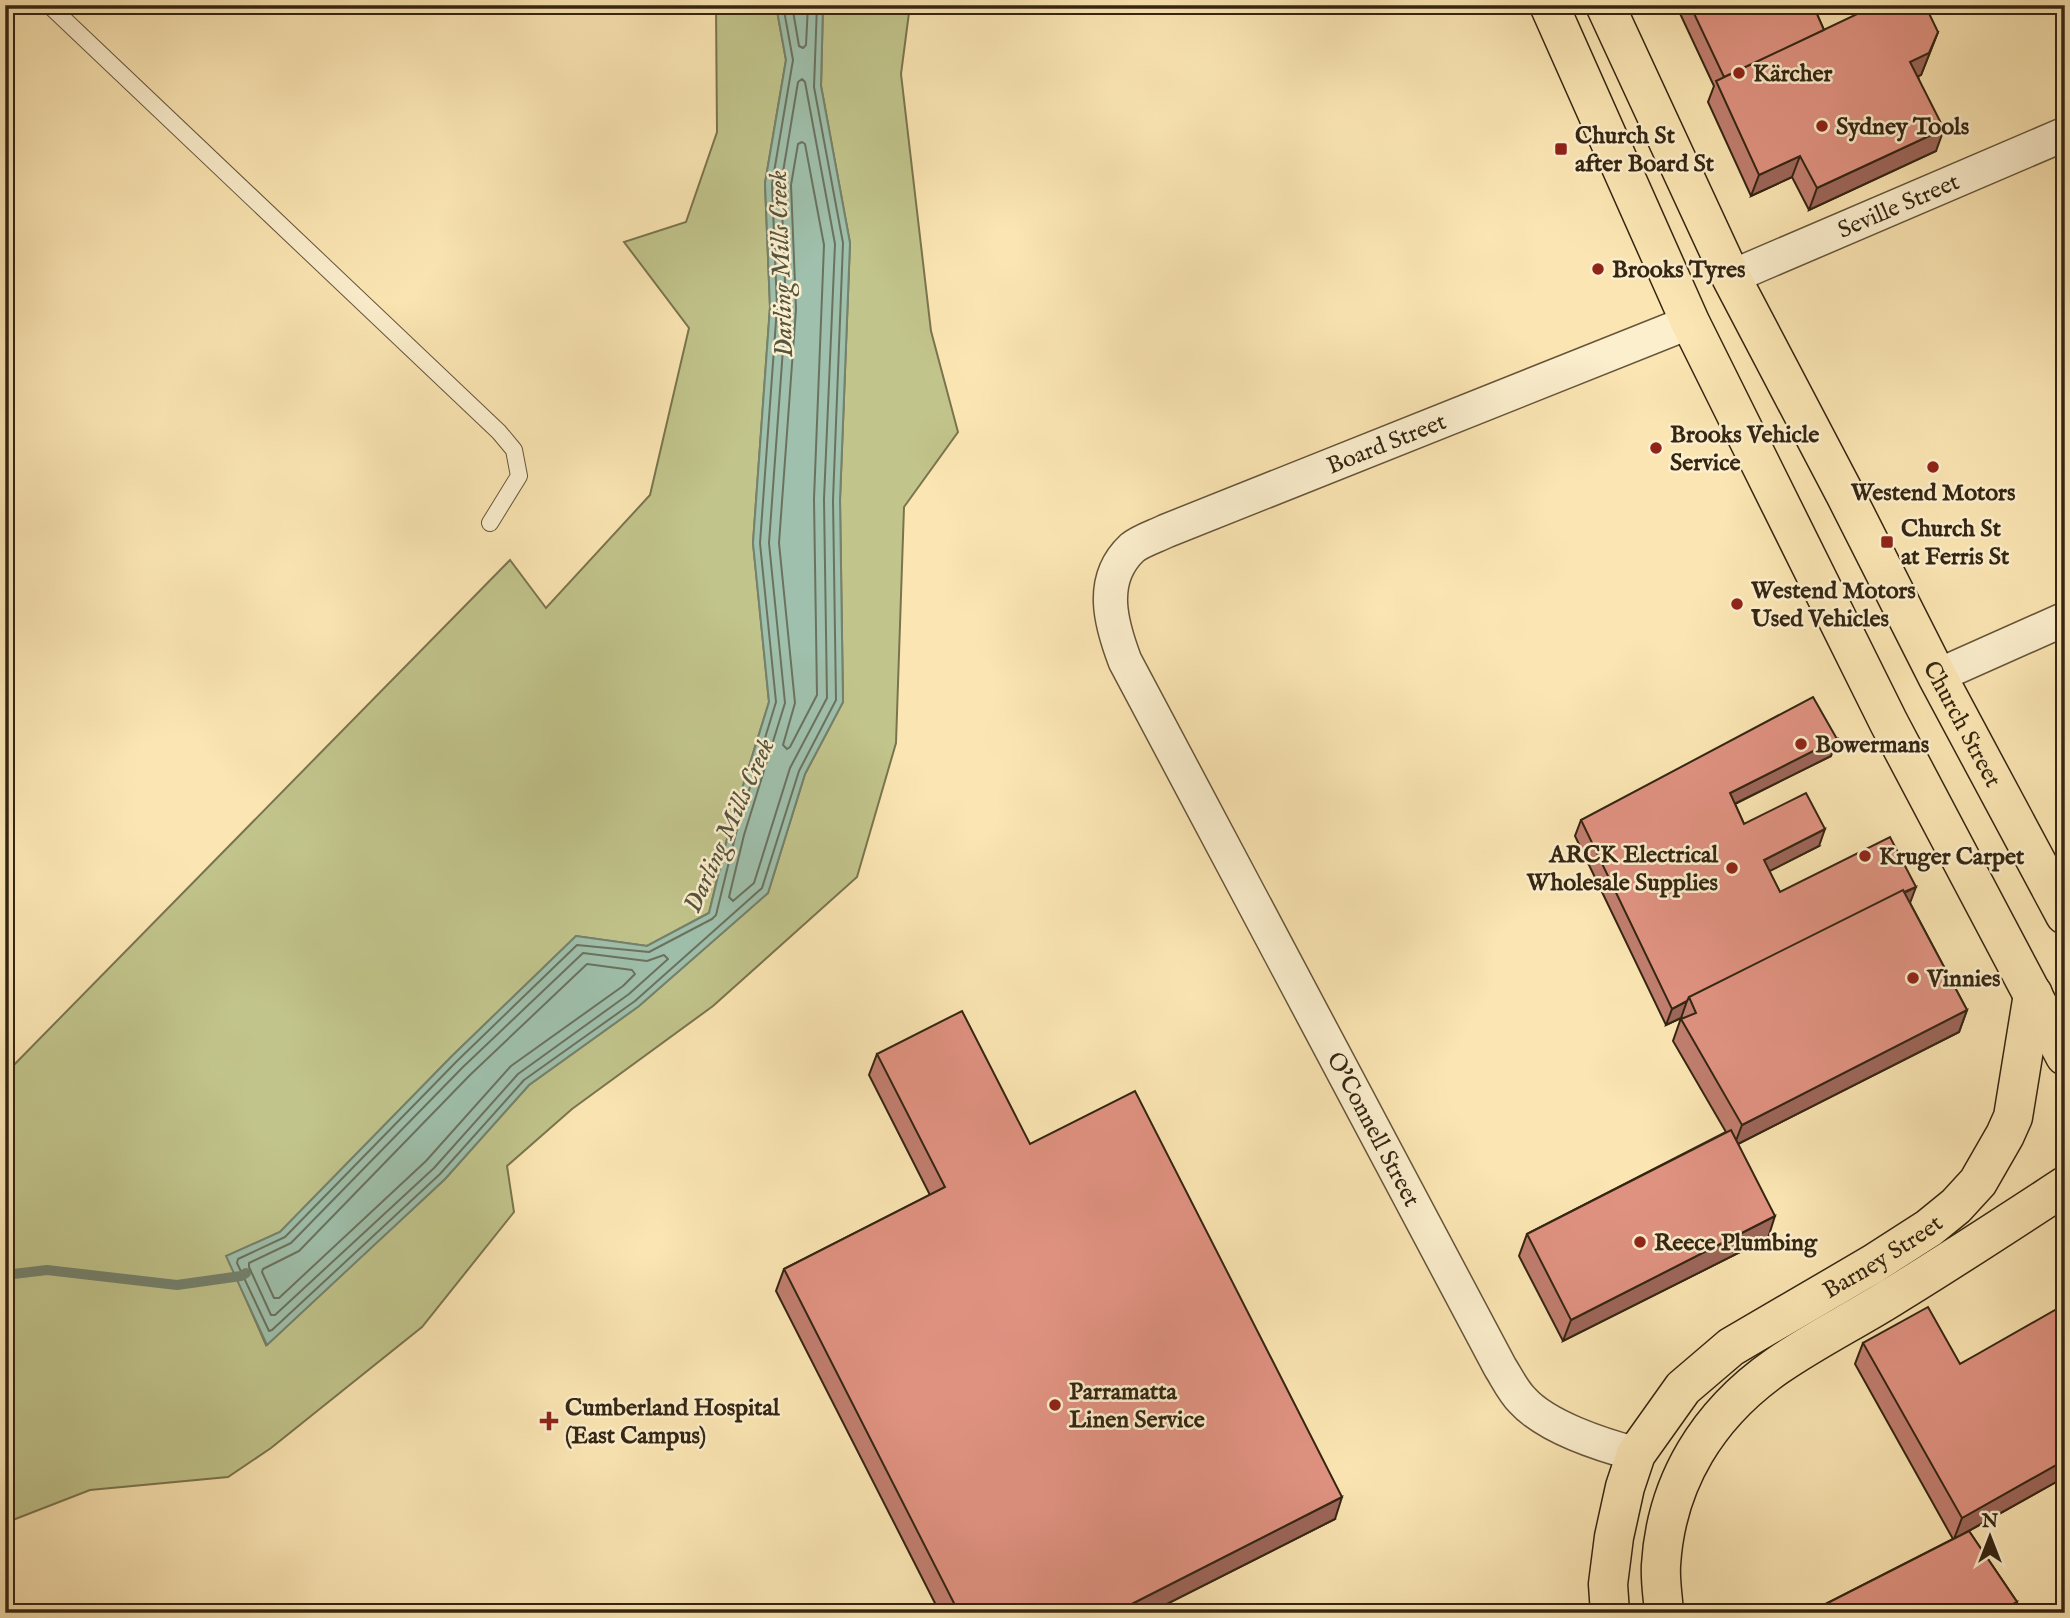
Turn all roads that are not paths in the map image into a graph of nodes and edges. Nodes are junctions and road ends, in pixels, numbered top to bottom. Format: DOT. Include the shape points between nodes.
graph roads {
  1 [pos="49,5"];
  2 [pos="1549,5"];
  3 [pos="1605,5"];
  4 [pos="2065,134"];
  5 [pos="1731,277"];
  6 [pos="1690,322"];
  7 [pos="490,523"];
  8 [pos="1109,595"];
  9 [pos="2065,619"];
  10 [pos="1937,676"];
  11 [pos="2065,915"];
  12 [pos="2033,995"];
  13 [pos="2065,1056"];
  14 [pos="2065,1186"];
  15 [pos="1636,1454"];
  16 [pos="1610,1613"];
  17 [pos="1664,1613"];
  1 -- 7 [label="lane" via="499,432 514,450 519,476"];
  2 -- 6 [label="main road"];
  3 -- 5 [label="main road, Church Street"];
  4 -- 5 [label="street, Seville Street"];
  5 -- 10 [label="main road, Church Street"];
  6 -- 8 [label="street, Board Street" via="1166,531 1132,548"];
  6 -- 12 [label="main road" via="1889,723"];
  8 -- 15 [label="street, O'Connell Street" via="1114,634 1125,661 1500,1367 1522,1401 1546,1418"];
  9 -- 10 [label="street"];
  10 -- 11 [label="main road, Church Street"];
  12 -- 13 [label="main road"];
  12 -- 15 [label="main road, Barney Street" via="2013,1117 1978,1182 1929,1228 1731,1347 1683,1388"];
  14 -- 17 [label="main road, Barney Street" via="1777,1366 1743,1392 1709,1429 1673,1496 1660,1568"];
  15 -- 16 [label="main road" via="1614,1537 1608,1584"];
}
